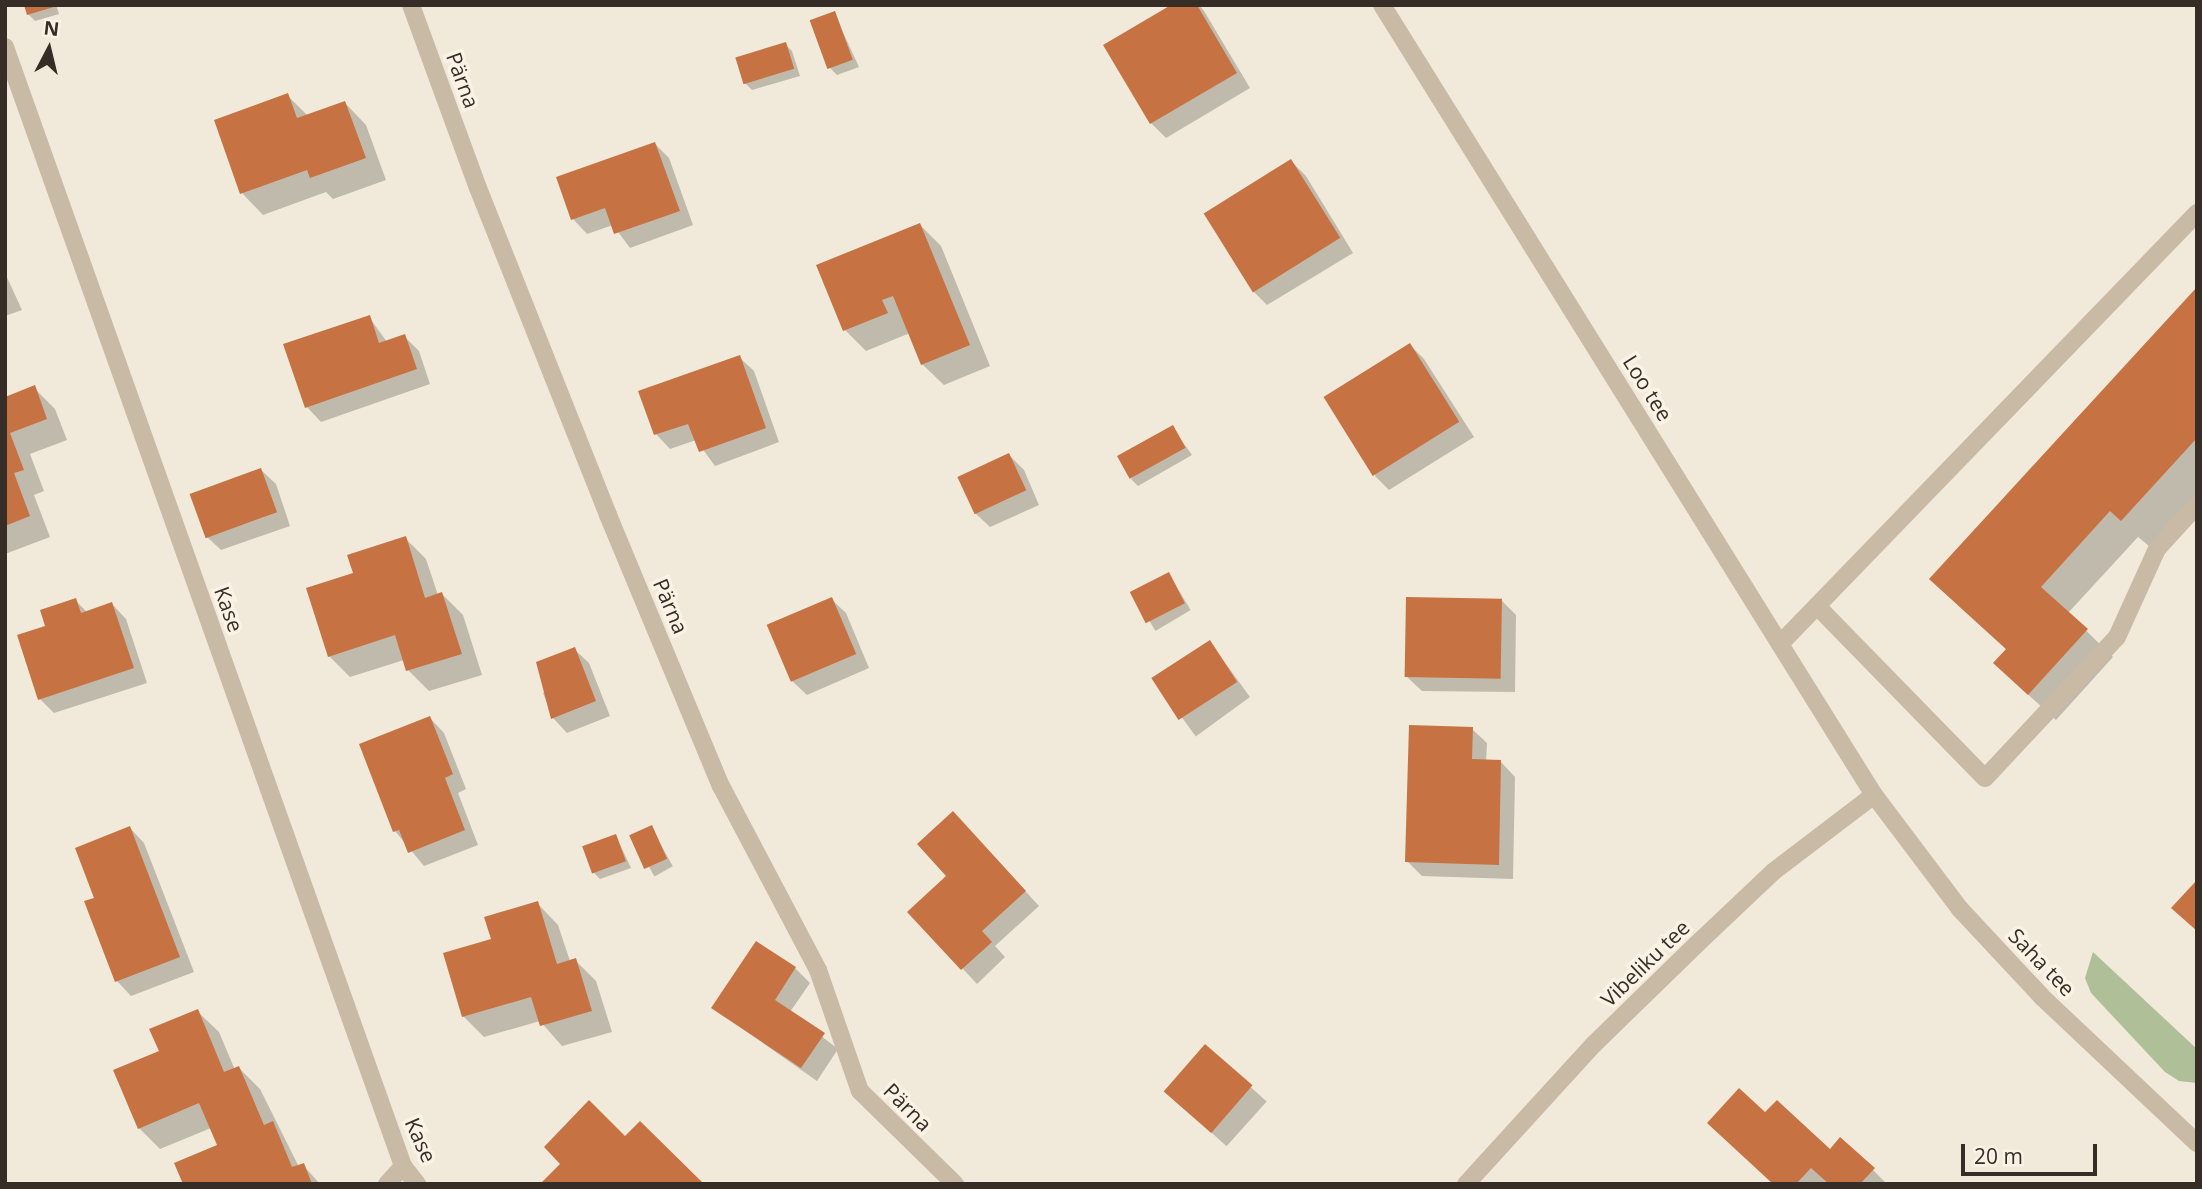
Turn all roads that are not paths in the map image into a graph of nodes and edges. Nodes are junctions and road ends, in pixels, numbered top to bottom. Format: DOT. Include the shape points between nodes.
graph roads {
  1 [pos="411,5"];
  2 [pos="1382,5"];
  3 [pos="5,47"];
  4 [pos="2197,213"];
  5 [pos="2197,505"];
  6 [pos="1817,606"];
  7 [pos="1780,643"];
  8 [pos="1874,795"];
  9 [pos="2197,1143"];
  10 [pos="403,1166"];
  11 [pos="387,1184"];
  12 [pos="417,1184"];
  13 [pos="955,1184"];
  14 [pos="1466,1184"];
  1 -- 13 [label="street, Pärna" via="478,188 624,554 721,786 818,971 860,1091"];
  2 -- 7 [label="street, Loo tee"];
  3 -- 10 [label="street, Kase"];
  4 -- 6 [label="street"];
  5 -- 6 [label="street" via="2157,549 2117,636 1985,778"];
  6 -- 7 [label="street"];
  7 -- 8 [label="street, Loo tee"];
  8 -- 9 [label="street, Saha tee" via="1959,909 2042,997"];
  8 -- 14 [label="street, Vibeliku tee" via="1773,872 1709,932 1594,1044"];
  10 -- 11 [label="street"];
  10 -- 12 [label="street, Kase"];
}
